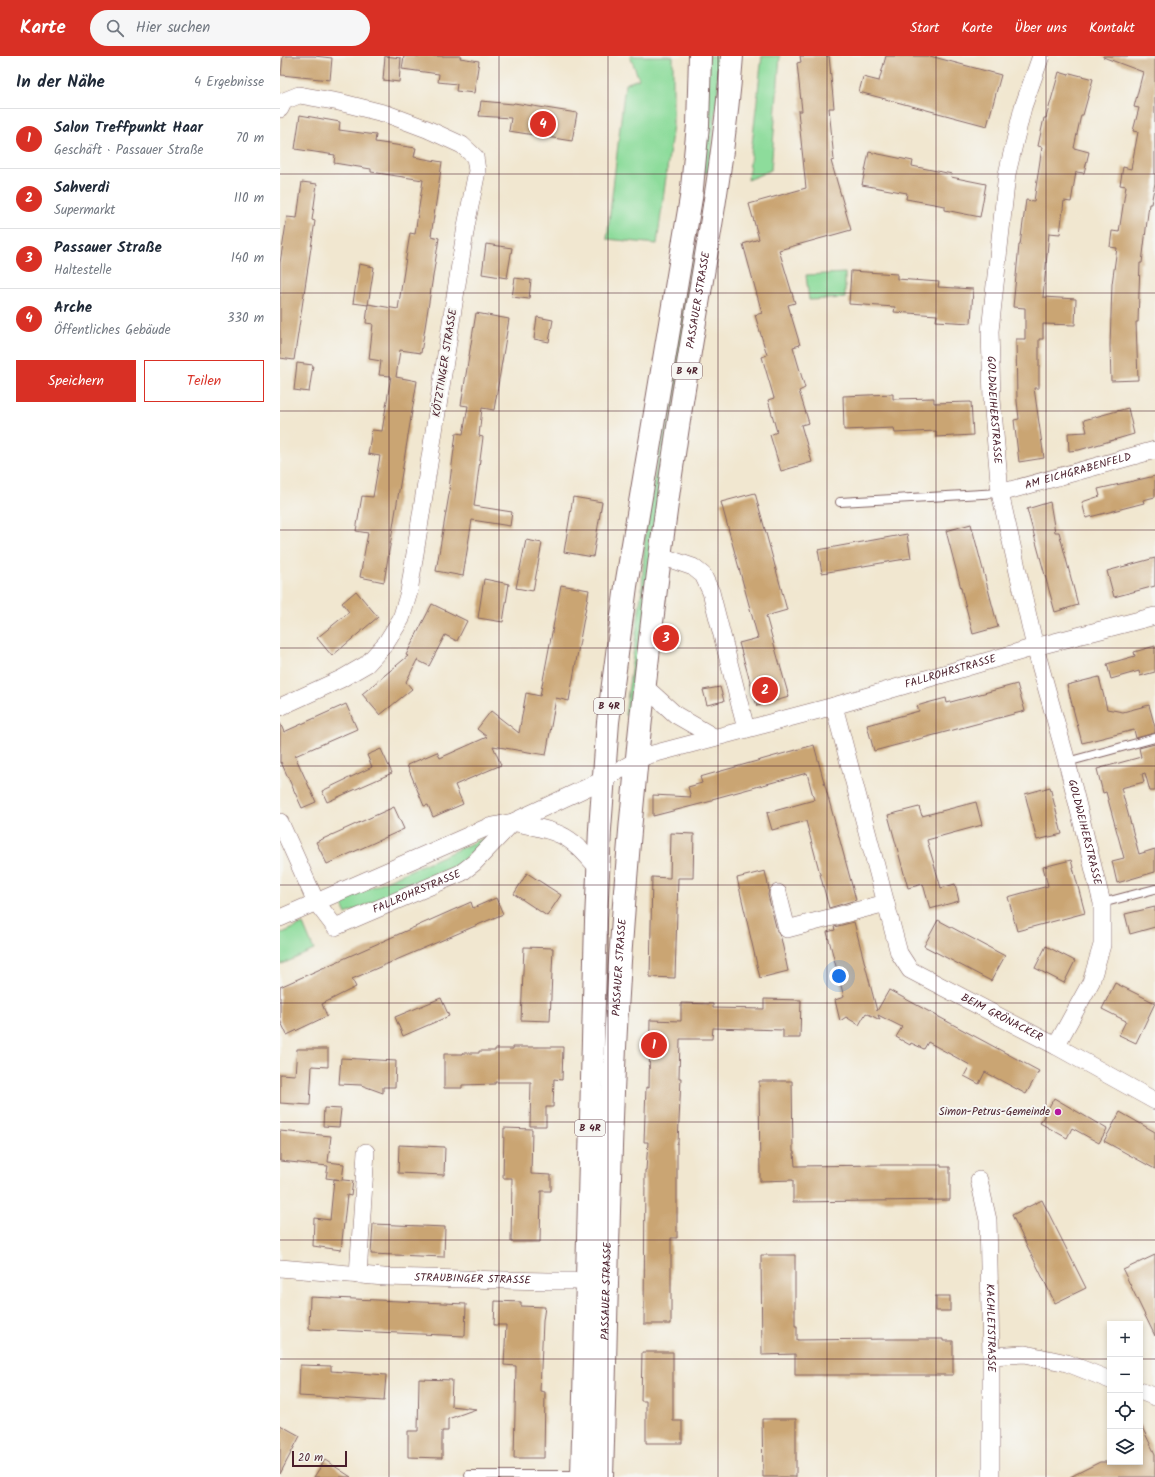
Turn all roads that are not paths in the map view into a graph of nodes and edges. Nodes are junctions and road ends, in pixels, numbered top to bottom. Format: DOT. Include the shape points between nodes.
graph roads {
  1 [pos="700,56"];
  2 [pos="732,56"];
  3 [pos="1041,56"];
  4 [pos="282,105"];
  5 [pos="1155,450"];
  6 [pos="1000,493"];
  7 [pos="840,502"];
  8 [pos="661,556"];
  9 [pos="1155,616"];
  10 [pos="1035,647"];
  11 [pos="644,686"];
  12 [pos="834,706"];
  13 [pos="280,707"];
  14 [pos="746,729"];
  15 [pos="714,737"];
  16 [pos="1155,738"];
  17 [pos="637,760"];
  18 [pos="1068,762"];
  19 [pos="603,780"];
  20 [pos="280,822"];
  21 [pos="513,822"];
  22 [pos="598,868"];
  23 [pos="1155,889"];
  24 [pos="778,893"];
  25 [pos="316,902"];
  26 [pos="886,903"];
  27 [pos="1102,903"];
  28 [pos="280,918"];
  29 [pos="1056,1046"];
  30 [pos="1155,1101"];
  31 [pos="366,1152"];
  32 [pos="979,1180"];
  33 [pos="280,1268"];
  34 [pos="358,1275"];
  35 [pos="586,1280"];
  36 [pos="991,1356"];
  37 [pos="1107,1379"];
  38 [pos="1143,1392"];
  39 [pos="1155,1397"];
  40 [pos="469,1475"];
  41 [pos="589,1476"];
  42 [pos="991,1477"];
  1 -- 19 [label="main road, PASSAUER STRASSE / B 4R" via="698,125 691,198 619,633"];
  2 -- 8 [label="main road, PASSAUER STRASSE / B 4R" via="723,145 684,385"];
  3 -- 6 [label="street, GOLDWEIHERSTRASSE" via="1023,107 1007,174 990,331 992,399"];
  4 -- 13 [label="street, KÖTZTINGER STRASSE" via="299,95 387,114 462,145 475,157 477,171 466,226 409,592 401,619 386,643 367,664"];
  5 -- 6 [label="street, AM EICHGRABENFELD"];
  6 -- 7 [label="lane"];
  6 -- 10 [label="street, GOLDWEIHERSTRASSE"];
  8 -- 11 [label="main road, PASSAUER STRASSE / B 4R"];
  8 -- 14 [label="street" via="693,567 703,575 710,592"];
  9 -- 10 [label="street, FALLROHRSTRASSE"];
  10 -- 12 [label="street, FALLROHRSTRASSE"];
  10 -- 18 [label="street, GOLDWEIHERSTRASSE"];
  11 -- 15 [label="street" via="676,714"];
  11 -- 17 [label="main road, PASSAUER STRASSE / B 4R"];
  12 -- 14 [label="street, FALLROHRSTRASSE"];
  12 -- 26 [label="street, BEIM GRÖNACKER"];
  14 -- 15 [label="street, FALLROHRSTRASSE"];
  15 -- 17 [label="street, FALLROHRSTRASSE"];
  16 -- 18 [label="lane"];
  17 -- 19 [label="street, FALLROHRSTRASSE"];
  17 -- 41 [label="main road, PASSAUER STRASSE / B 4R" via="614,1066 609,1211"];
  18 -- 27 [label="street, GOLDWEIHERSTRASSE"];
  19 -- 21 [label="street, FALLROHRSTRASSE"];
  19 -- 22 [label="main road, PASSAUER STRASSE / B 4R"];
  20 -- 25 [label="street"];
  21 -- 22 [label="street, FALLROHRSTRASSE" via="562,835 574,843"];
  21 -- 25 [label="street, FALLROHRSTRASSE" via="488,827"];
  21 -- 25 [label="street, FALLROHRSTRASSE" via="461,873 335,927"];
  22 -- 35 [label="main road, PASSAUER STRASSE / B 4R"];
  23 -- 27 [label="lane"];
  24 -- 26 [label="street" via="787,929"];
  25 -- 28 [label="street, FALLROHRSTRASSE"];
  26 -- 29 [label="street, BEIM GRÖNACKER" via="899,953 910,970"];
  27 -- 29 [label="street, GOLDWEIHERSTRASSE" via="1102,945 1091,982"];
  29 -- 30 [label="street, BEIM GRÖNACKER"];
  31 -- 34 [label="street"];
  32 -- 36 [label="street, KACHLETSTRASSE" via="988,1220"];
  33 -- 34 [label="street, STRAUBINGER STRASSE"];
  34 -- 35 [label="street, STRAUBINGER STRASSE"];
  35 -- 41 [label="main road, PASSAUER STRASSE / B 4R"];
  36 -- 37 [label="street" via="1025,1354 1067,1363"];
  36 -- 42 [label="street, KACHLETSTRASSE"];
  38 -- 39 [label="street"];
  40 -- 41 [label="lane"];
}
